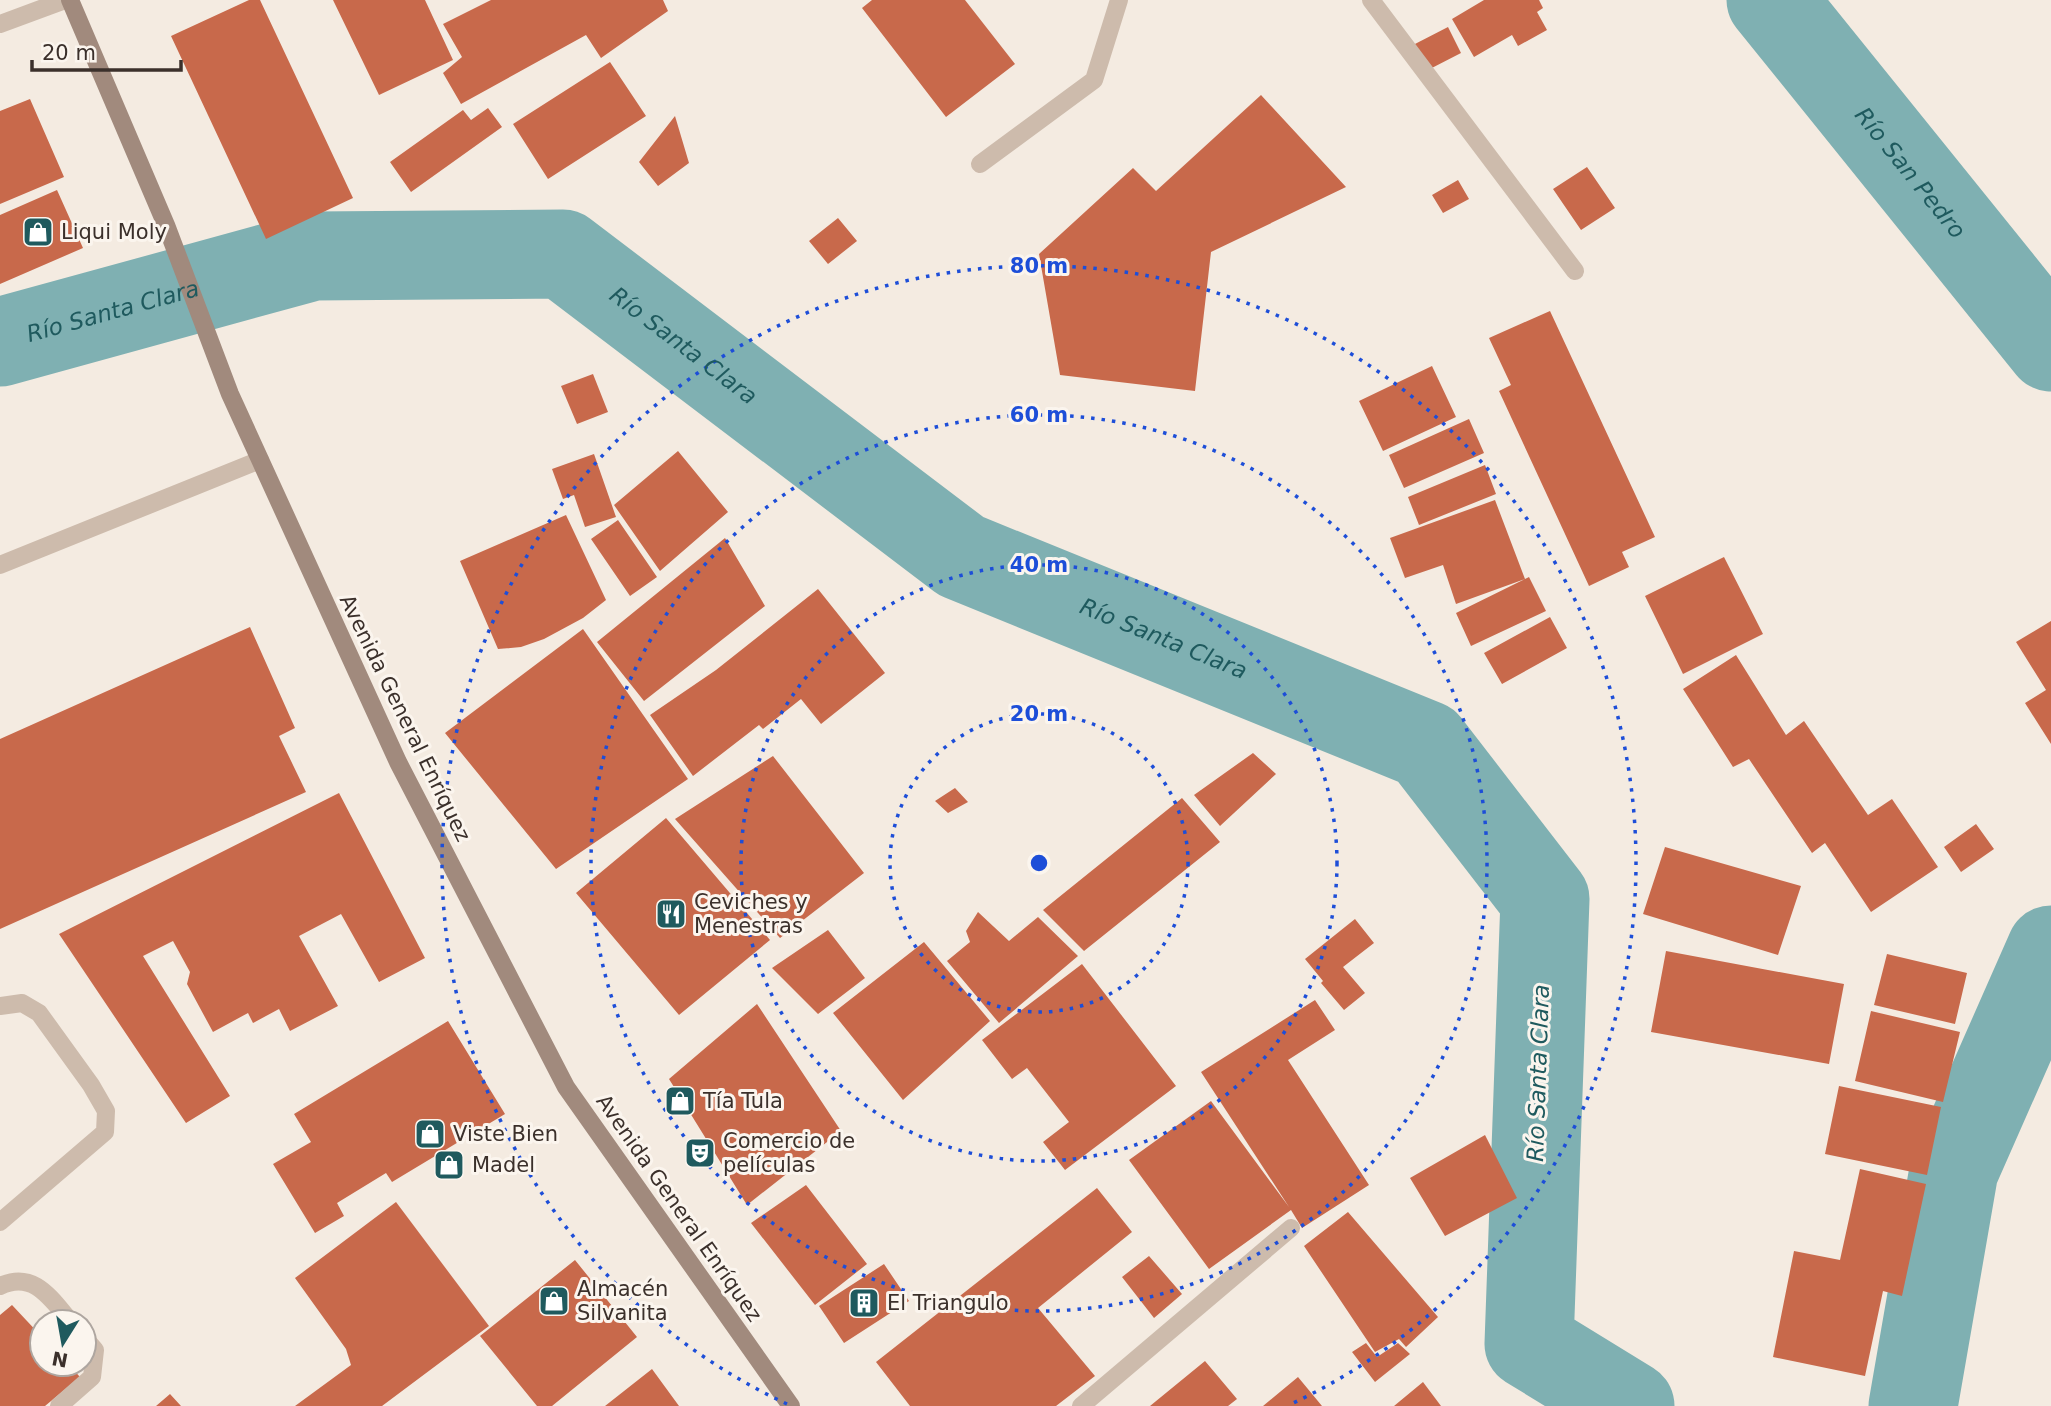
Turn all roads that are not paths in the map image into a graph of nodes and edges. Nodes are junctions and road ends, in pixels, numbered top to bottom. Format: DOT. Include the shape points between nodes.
graph roads {
  1 [pos="67,0"];
  2 [pos="1119,0"];
  3 [pos="1371,0"];
  4 [pos="0,24"];
  5 [pos="980,164"];
  6 [pos="1575,271"];
  7 [pos="260,460"];
  8 [pos="0,565"];
  9 [pos="0,1006"];
  10 [pos="0,1222"];
  11 [pos="1291,1228"];
  12 [pos="0,1286"];
  13 [pos="59,1308"];
  14 [pos="91,1378"];
  15 [pos="59,1406"];
  16 [pos="791,1406"];
  17 [pos="1081,1406"];
  1 -- 4 [label="street"];
  1 -- 7 [label="main road, Avenida General Enríquez" via="166,225"];
  2 -- 5 [label="street" via="1094,80"];
  3 -- 6 [label="street"];
  7 -- 8 [label="street"];
  7 -- 16 [label="main road, Avenida General Enríquez" via="398,762 566,1087"];
  9 -- 10 [label="street" via="22,1003 39,1013 106,1111 105,1132"];
  11 -- 17 [label="street"];
  12 -- 13 [label="street" via="13,1280 41,1287"];
  14 -- 15 [label="street"];
}
